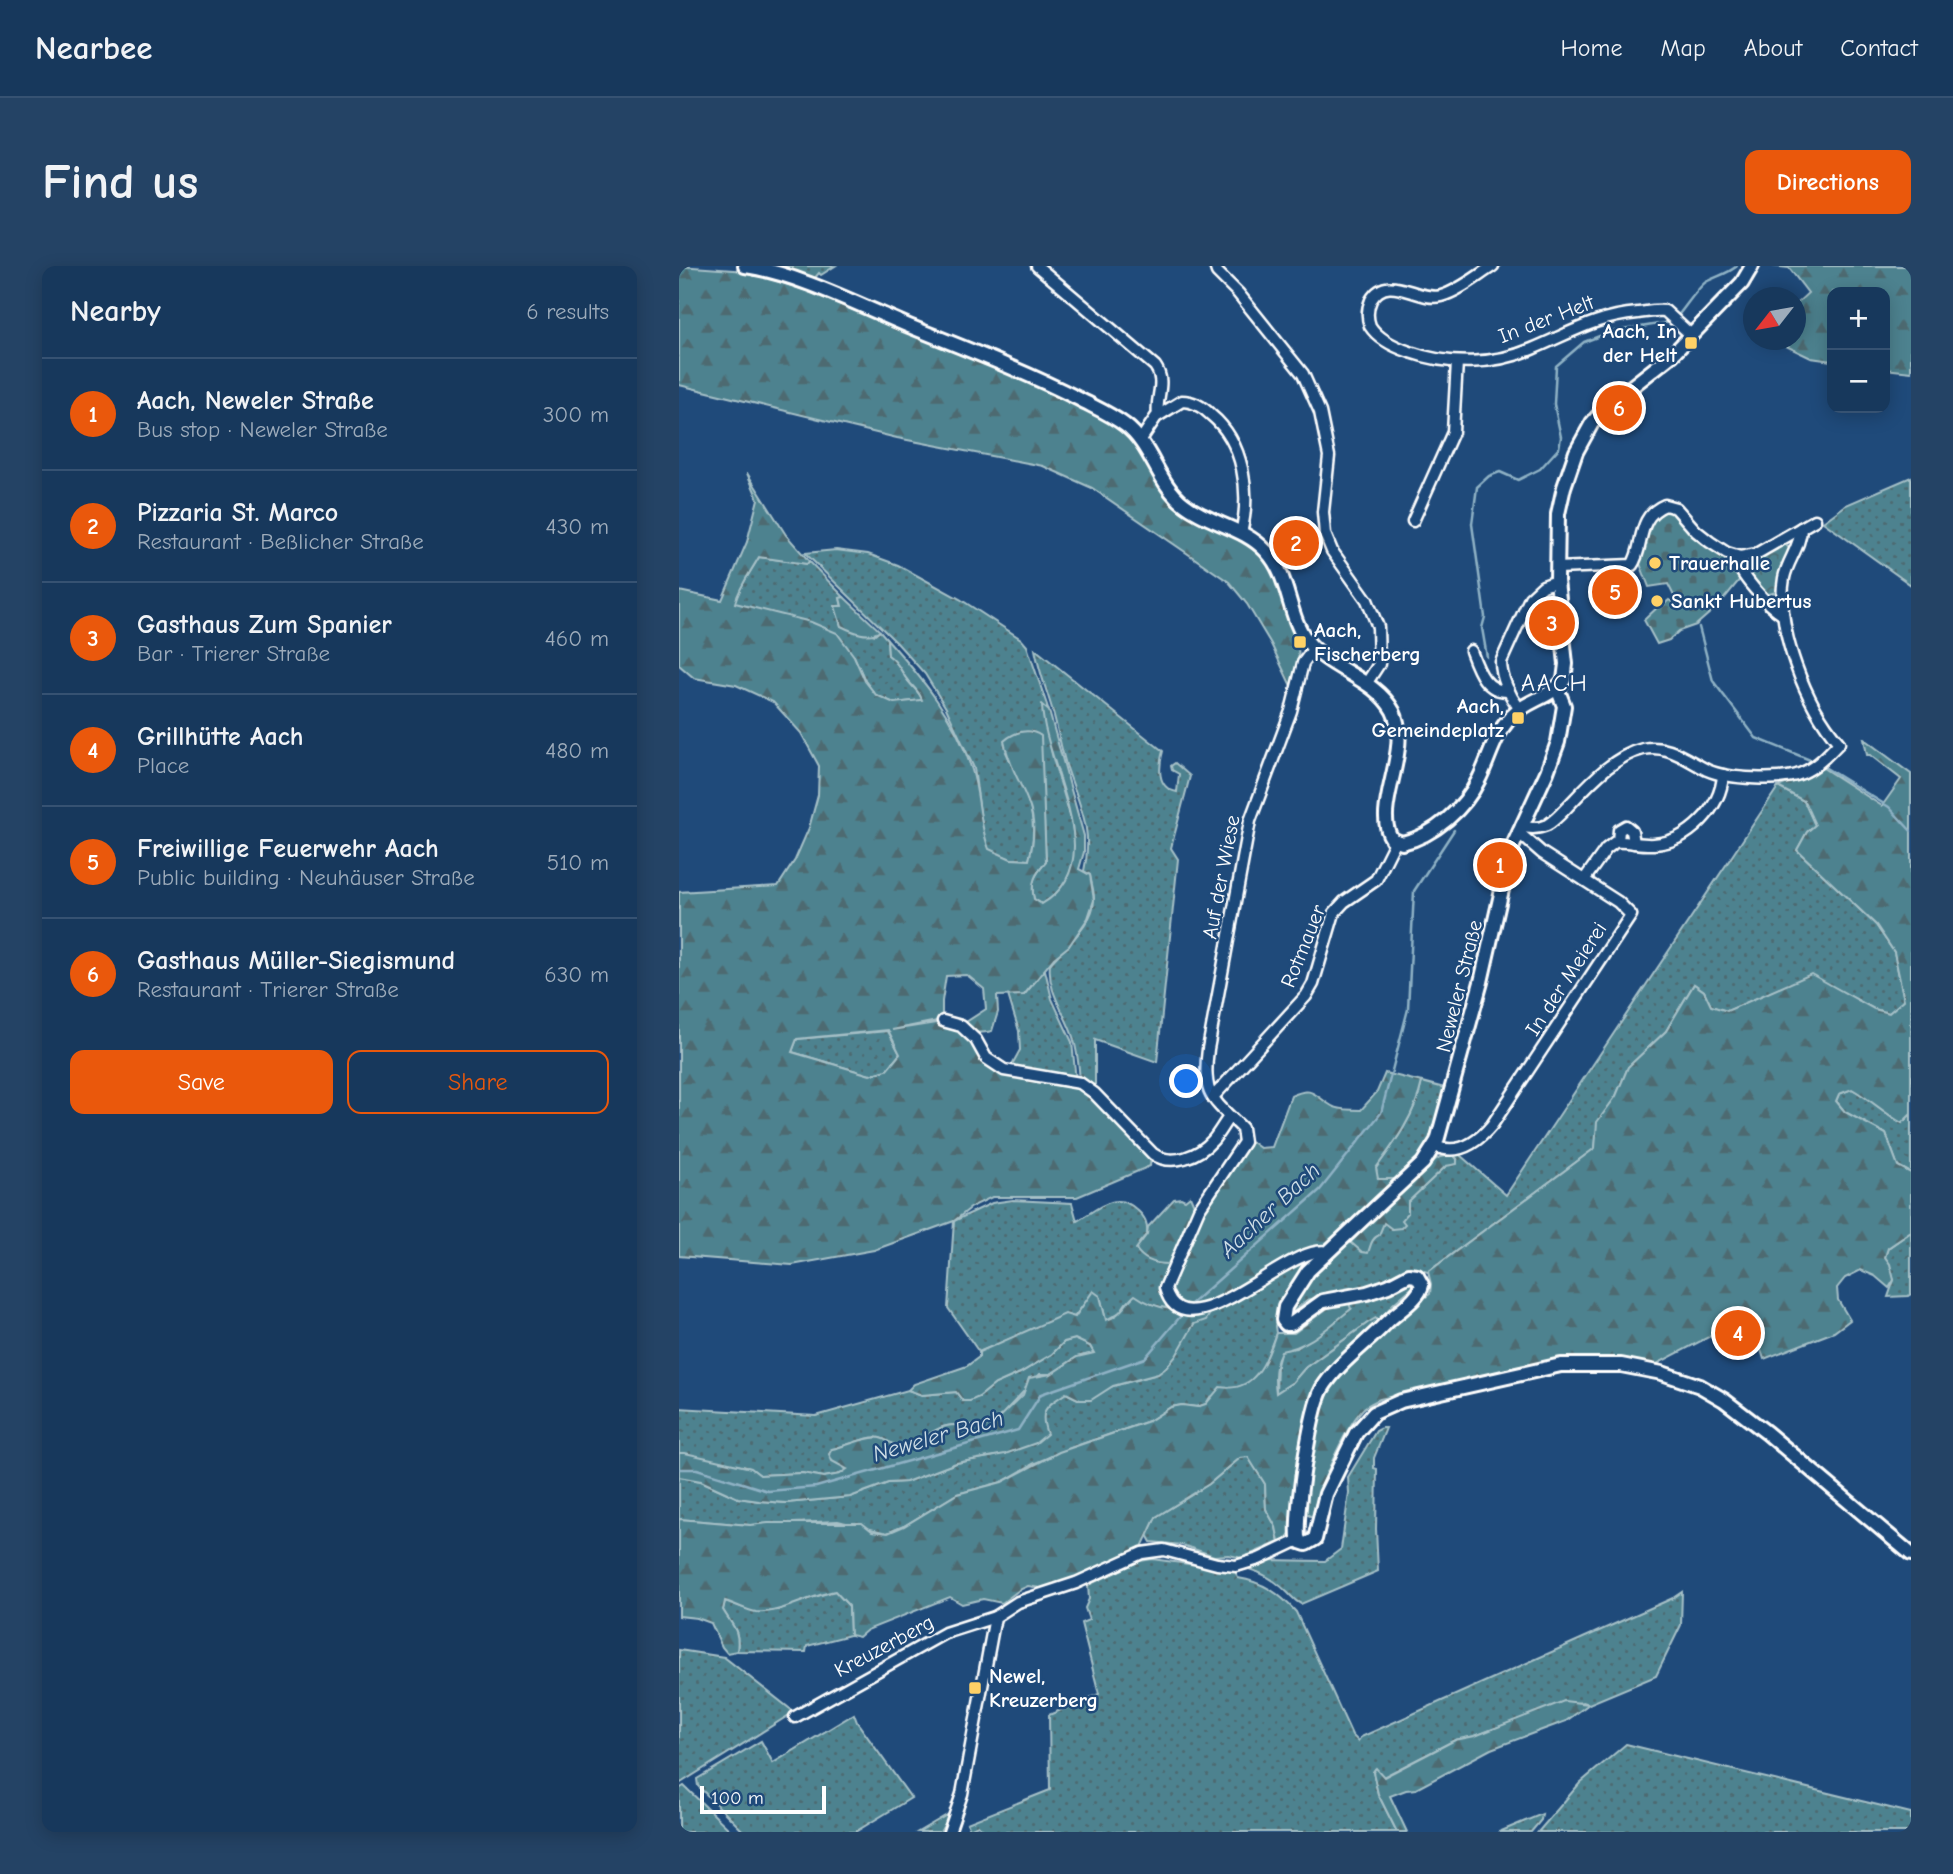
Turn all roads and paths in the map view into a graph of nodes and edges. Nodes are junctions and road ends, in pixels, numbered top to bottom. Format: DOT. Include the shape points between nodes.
graph roads {
  1 [pos="745,266"];
  2 [pos="1037,266"];
  3 [pos="1215,266"];
  4 [pos="1493,266"];
  5 [pos="1752,266"];
  6 [pos="1691,335"];
  7 [pos="1457,362"];
  8 [pos="1158,415"];
  9 [pos="1140,441"];
  10 [pos="1815,520"];
  11 [pos="1413,521"];
  12 [pos="1801,528"];
  13 [pos="1241,533"];
  14 [pos="1735,556"];
  15 [pos="1557,574"];
  16 [pos="1782,597"];
  17 [pos="1765,599"];
  18 [pos="1783,615"];
  19 [pos="1314,648"];
  20 [pos="1471,651"];
  21 [pos="1366,684"];
  22 [pos="1557,688"];
  23 [pos="1509,691"];
  24 [pos="1519,708"];
  25 [pos="1723,775"];
  26 [pos="1520,829"];
  27 [pos="1618,841"];
  28 [pos="1395,842"];
  29 [pos="1634,843"];
  30 [pos="1584,880"];
  31 [pos="943,1021"];
  32 [pos="1213,1097"];
  33 [pos="1229,1117"];
  34 [pos="1435,1146"];
  35 [pos="1328,1252"];
  36 [pos="1299,1540"];
  37 [pos="1911,1555"];
  38 [pos="995,1618"];
  39 [pos="795,1717"];
  40 [pos="949,1832"];
  1 -- 9 [label="main road" via="810,285 1057,388 1126,425"];
  2 -- 8 [label="street" via="1158,369 1162,381"];
  3 -- 21 [label="street" via="1303,374 1320,412 1329,456 1325,534 1367,600 1378,627 1379,664"];
  4 -- 7 [label="street, In der Helt" via="1443,295 1425,297 1394,286 1377,293 1369,306 1370,327 1381,338 1418,355"];
  5 -- 6 [label="main road" via="1742,283"];
  6 -- 7 [label="street, In der Helt" via="1660,310 1609,316 1517,354"];
  6 -- 15 [label="main road" via="1614,399 1588,430 1571,463 1560,501"];
  7 -- 11 [label="street" via="1453,432"];
  8 -- 9 [label="street"];
  8 -- 13 [label="street" via="1190,401 1228,430 1241,464"];
  9 -- 13 [label="main road" via="1180,501"];
  10 -- 12 [label="street"];
  12 -- 14 [label="street" via="1751,556"];
  12 -- 16 [label="street" via="1784,576"];
  13 -- 19 [label="main road" via="1275,561 1301,630"];
  14 -- 15 [label="street" via="1700,535 1676,508 1667,505 1649,518 1632,565"];
  14 -- 17 [label="street" via="1739,569"];
  15 -- 22 [label="main road" via="1566,664 1564,680"];
  15 -- 23 [label="street" via="1528,602 1501,662"];
  16 -- 17 [label="street"];
  16 -- 18 [label="street"];
  17 -- 18 [label="street"];
  18 -- 25 [label="street" via="1805,690 1839,743 1799,775"];
  19 -- 21 [label="main road"];
  19 -- 32 [label="street, Auf der Wiese" via="1303,663 1291,711 1250,821 1208,1049 1205,1079"];
  20 -- 23 [label="street" via="1484,680 1497,690"];
  21 -- 28 [label="main road" via="1384,699 1398,725 1399,747 1387,818"];
  22 -- 24 [label="main road"];
  22 -- 26 [label="main road, Neweler Straße" via="1564,706 1558,742"];
  23 -- 24 [label="street"];
  24 -- 28 [label="main road" via="1495,739 1480,777 1462,805 1426,833"];
  25 -- 26 [label="street" via="1667,749 1640,750 1603,772 1551,822"];
  25 -- 29 [label="street" via="1721,792 1689,832 1666,842"];
  26 -- 30 [label="street, In der Meierei" via="1548,858"];
  26 -- 34 [label="main road, Neweler Straße" via="1507,862 1481,982"];
  27 -- 29 [label="street"];
  27 -- 29 [label="street" via="1619,830 1626,826"];
  27 -- 30 [label="street"];
  28 -- 32 [label="street, Rotmauer" via="1376,880 1334,913 1306,996"];
  30 -- 34 [label="street, In der Meierei" via="1630,915 1492,1125 1463,1148"];
  31 -- 33 [label="street" via="961,1026 986,1058 1005,1070 1080,1083 1153,1154 1164,1159 1200,1151"];
  32 -- 33 [label="street, Auf der Wiese"];
  33 -- 35 [label="street, Auf der Wiese" via="1242,1128 1244,1142 1199,1209 1165,1287 1169,1301 1188,1311 1207,1308 1311,1252"];
  34 -- 35 [label="main road, Neweler Straße"];
  35 -- 36 [label="main road, Neweler Straße" via="1307,1271 1293,1293 1283,1312 1286,1324 1296,1322 1323,1301 1375,1291 1409,1275 1419,1278 1422,1287 1336,1372 1320,1394 1306,1460"];
  36 -- 37 [label="main road" via="1306,1544 1315,1539 1332,1482 1356,1433 1374,1413 1414,1398 1583,1363 1645,1369 1707,1389 1767,1433"];
  36 -- 38 [label="street, Kreuzerberg" via="1236,1566 1147,1551 1076,1583 1018,1602"];
  38 -- 39 [label="street, Kreuzerberg" via="944,1633"];
  38 -- 40 [label="street" via="962,1794"];
}
